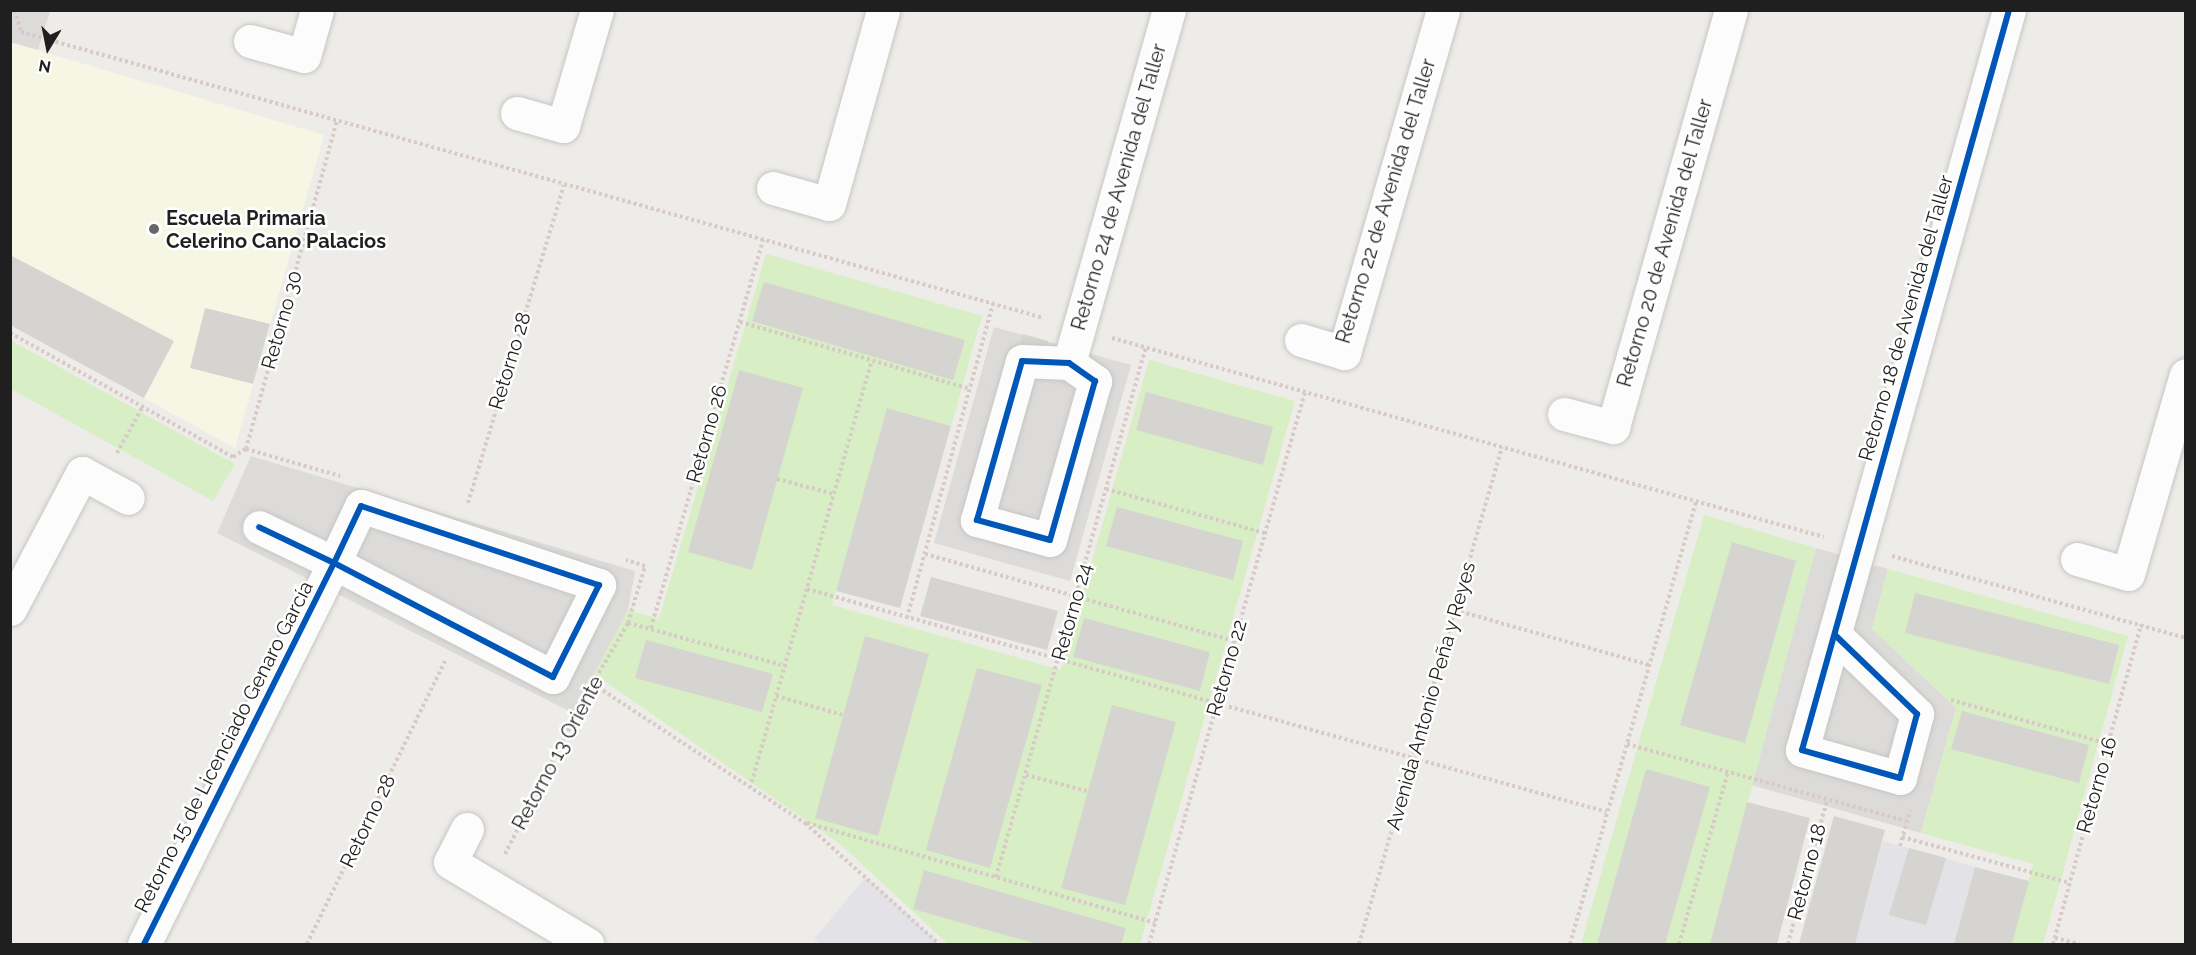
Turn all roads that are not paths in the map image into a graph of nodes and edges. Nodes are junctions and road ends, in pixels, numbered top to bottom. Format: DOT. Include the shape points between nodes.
graph roads {
  1 [pos="317,10"];
  2 [pos="597,10"];
  3 [pos="883,10"];
  4 [pos="1168,10"];
  5 [pos="1443,10"];
  6 [pos="1731,10"];
  7 [pos="2009,10"];
  8 [pos="250,41"];
  9 [pos="517,113"];
  10 [pos="773,188"];
  11 [pos="1301,340"];
  12 [pos="1069,363"];
  13 [pos="2186,375"];
  14 [pos="1564,414"];
  15 [pos="115,490"];
  16 [pos="259,527"];
  17 [pos="2077,559"];
  18 [pos="334,563"];
  19 [pos="10,609"];
  20 [pos="1835,635"];
  21 [pos="467,829"];
  22 [pos="144,945"];
  23 [pos="587,945"];
  1 -- 8 [label="street" via="304,56"];
  2 -- 9 [label="street" via="563,126"];
  3 -- 10 [label="street" via="829,204"];
  4 -- 12 [label="street, Retorno 24 de Avenida del Taller"];
  5 -- 11 [label="street, Retorno 22 de Avenida del Taller" via="1344,353"];
  6 -- 14 [label="street, Retorno 20 de Avenida del Taller" via="1613,428"];
  7 -- 20 [label="street, Retorno 18 de Avenida del Taller"];
  12 -- 12 [label="street" via="1022,361 977,520 1050,540 1095,381"];
  13 -- 17 [label="street" via="2128,574"];
  15 -- 19 [label="street" via="82,473"];
  16 -- 18 [label="street, Retorno 15 de Licenciado Genaro García"];
  18 -- 18 [label="street, Retorno 15 de Licenciado Genaro García" via="553,677 599,585 361,506"];
  18 -- 22 [label="street, Retorno 15 de Licenciado Genaro García"];
  21 -- 23 [label="street" via="450,862"];
}
